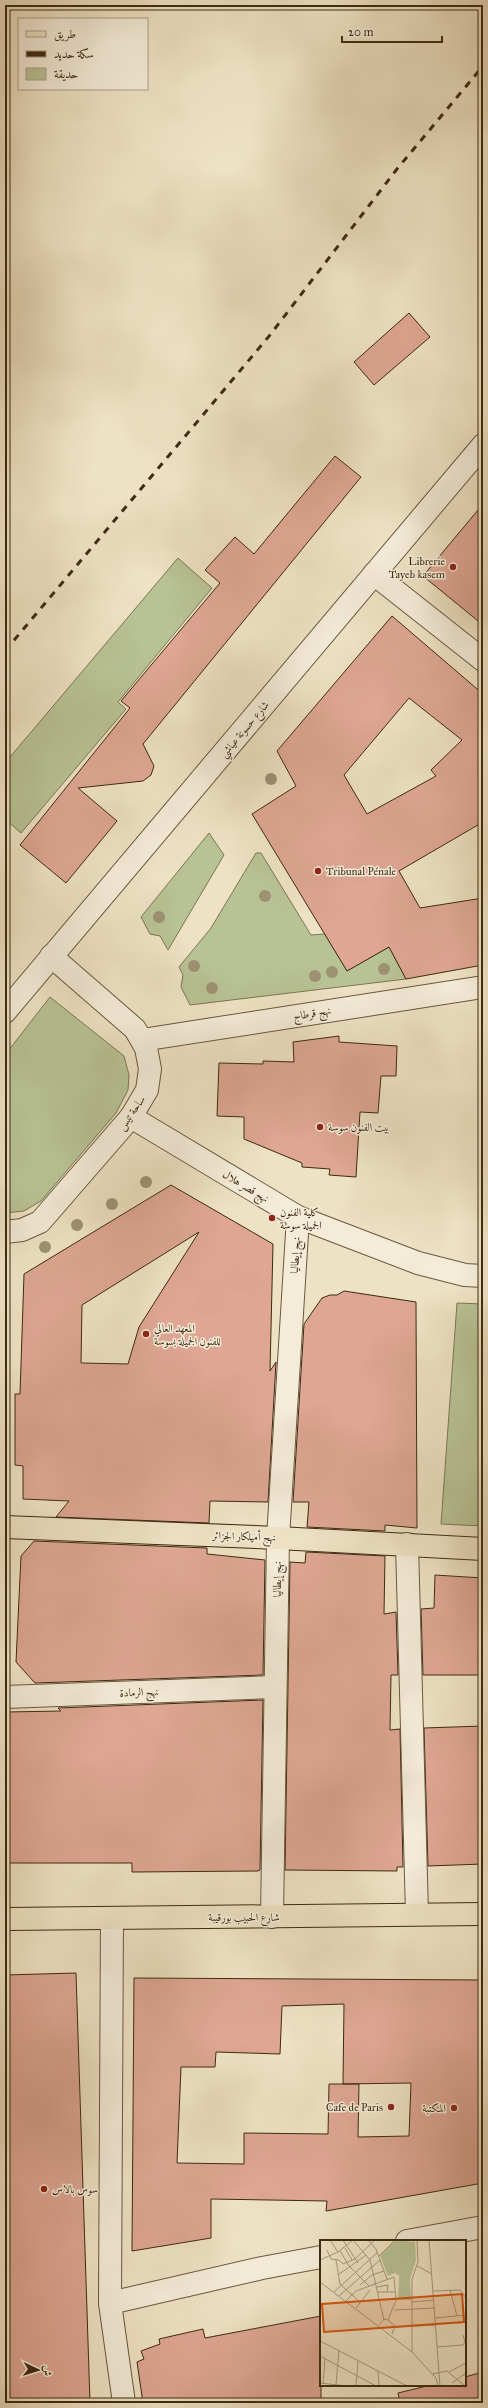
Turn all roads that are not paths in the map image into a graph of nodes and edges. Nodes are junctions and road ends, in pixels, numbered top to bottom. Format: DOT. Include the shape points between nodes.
graph roads {
  1 [pos="483,445"];
  2 [pos="374,574"];
  3 [pos="482,656"];
  4 [pos="51,956"];
  5 [pos="483,987"];
  6 [pos="5,1012"];
  7 [pos="142,1040"];
  8 [pos="131,1117"];
  9 [pos="298,1217"];
  10 [pos="5,1232"];
  11 [pos="483,1276"];
  12 [pos="5,1527"];
  13 [pos="278,1538"];
  14 [pos="407,1544"];
  15 [pos="483,1550"];
  16 [pos="274,1687"];
  17 [pos="5,1697"];
  18 [pos="417,1914"];
  19 [pos="483,1914"];
  20 [pos="272,1917"];
  21 [pos="112,1918"];
  22 [pos="5,1919"];
  23 [pos="483,2227"];
  24 [pos="412,2240"];
  25 [pos="320,2257"];
  26 [pos="110,2303"];
  27 [pos="124,2403"];
  1 -- 2 [label="street, شارع حسونة عياشي"];
  2 -- 3 [label="street"];
  2 -- 4 [label="street, شارع حسونة عياشي"];
  4 -- 6 [label="street, شارع حسونة عياشي"];
  4 -- 7 [label="street, ساحة تيس" via="135,1029"];
  5 -- 7 [label="street, نهج قرطاج"];
  7 -- 8 [label="street, ساحة تيس" via="150,1069 147,1090"];
  8 -- 9 [label="street, نهج قصر هلال"];
  8 -- 10 [label="street, ساحة تيس" via="40,1222 22,1230"];
  9 -- 11 [label="street, نهج قصر هلال" via="418,1263 466,1275"];
  9 -- 13 [label="street, نهج إيطاليا"];
  12 -- 13 [label="main road, نهج أميلكار الجزائر"];
  13 -- 14 [label="main road, نهج أميلكار الجزائر"];
  13 -- 16 [label="street, نهج إيطاليا"];
  14 -- 15 [label="main road, نهج أميلكار الجزائر"];
  14 -- 18 [label="street"];
  16 -- 17 [label="street, نهج الرمادة"];
  16 -- 20 [label="street, نهج إيطاليا"];
  18 -- 19 [label="main road, شارع الحبيب بورقيبة"];
  18 -- 20 [label="main road, شارع الحبيب بورقيبة"];
  20 -- 21 [label="main road, شارع الحبيب بورقيبة"];
  21 -- 22 [label="main road, شارع الحبيب بورقيبة"];
  21 -- 26 [label="street"];
  23 -- 24 [label="street"];
  25 -- 26 [label="street"];
  26 -- 27 [label="street"];
}
